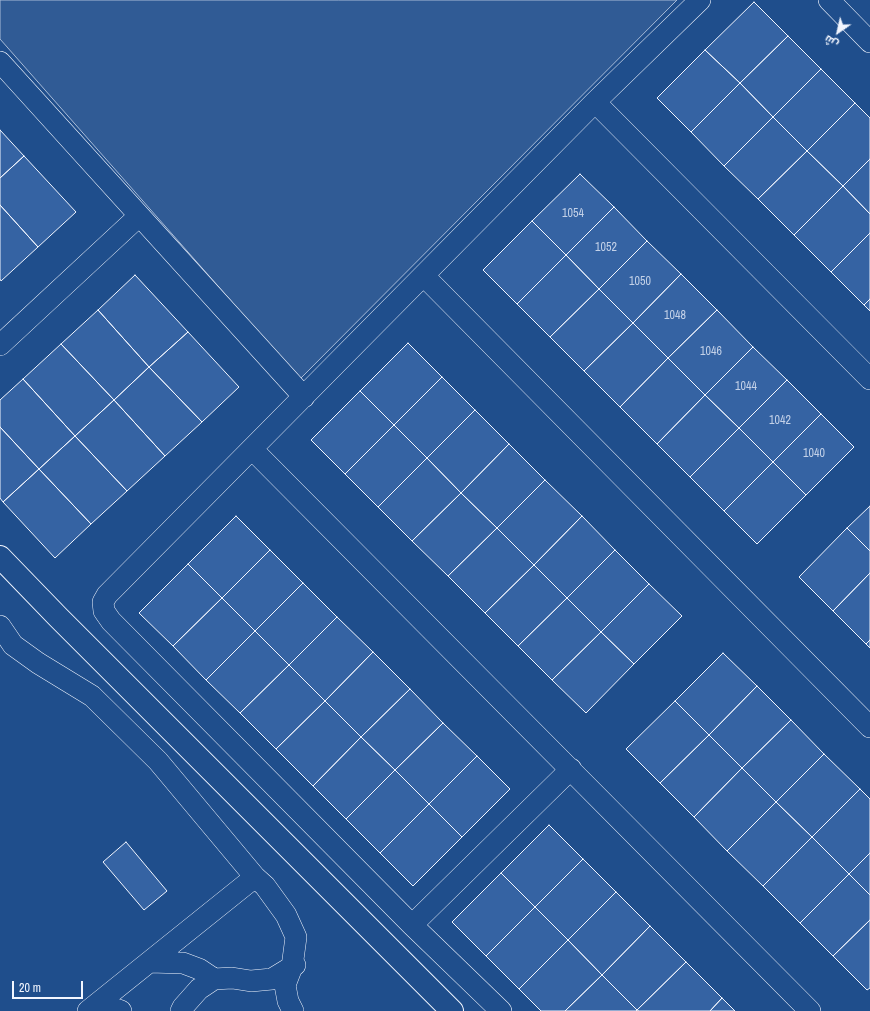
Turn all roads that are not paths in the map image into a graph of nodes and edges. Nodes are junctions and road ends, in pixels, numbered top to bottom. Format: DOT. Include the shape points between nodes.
graph roads {
  1 [pos="700,0"];
  2 [pos="829,0"];
  3 [pos="870,42"];
  4 [pos="0,62"];
  5 [pos="595,102"];
  6 [pos="139,216"];
  7 [pos="424,276"];
  8 [pos="0,344"];
  9 [pos="870,379"];
  10 [pos="304,397"];
  11 [pos="252,449"];
  12 [pos="0,557"];
  13 [pos="0,626"];
  14 [pos="870,727"];
  15 [pos="571,769"];
  16 [pos="255,877"];
  17 [pos="412,925"];
  18 [pos="150,962"];
  19 [pos="294,966"];
  20 [pos="214,979"];
  21 [pos="93,1007"];
  22 [pos="121,1011"];
  23 [pos="181,1011"];
  24 [pos="293,1011"];
  25 [pos="452,1011"];
  26 [pos="501,1011"];
  27 [pos="810,1011"];
  1 -- 5 [label="street"];
  2 -- 3 [label="street"];
  4 -- 6 [label="street"];
  5 -- 7 [label="street"];
  5 -- 9 [label="street"];
  6 -- 8 [label="street"];
  6 -- 10 [label="street"];
  7 -- 10 [label="street"];
  7 -- 14 [label="street"];
  10 -- 11 [label="street"];
  11 -- 15 [label="street"];
  11 -- 17 [label="street" via="107,594 103,602 104,611 110,621"];
  12 -- 25 [label="street"];
  13 -- 16 [label="street" via="13,645 92,696 153,756"];
  15 -- 17 [label="street"];
  15 -- 27 [label="street"];
  16 -- 18 [label="street"];
  16 -- 19 [label="street" via="265,886 286,915 296,938"];
  17 -- 26 [label="street"];
  18 -- 20 [label="street" via="183,963 199,969"];
  18 -- 21 [label="street"];
  19 -- 20 [label="street" via="272,979"];
  19 -- 24 [label="street" via="285,986"];
  20 -- 23 [label="street" via="199,989 182,1006"];
  21 -- 22 [label="street"];
}
